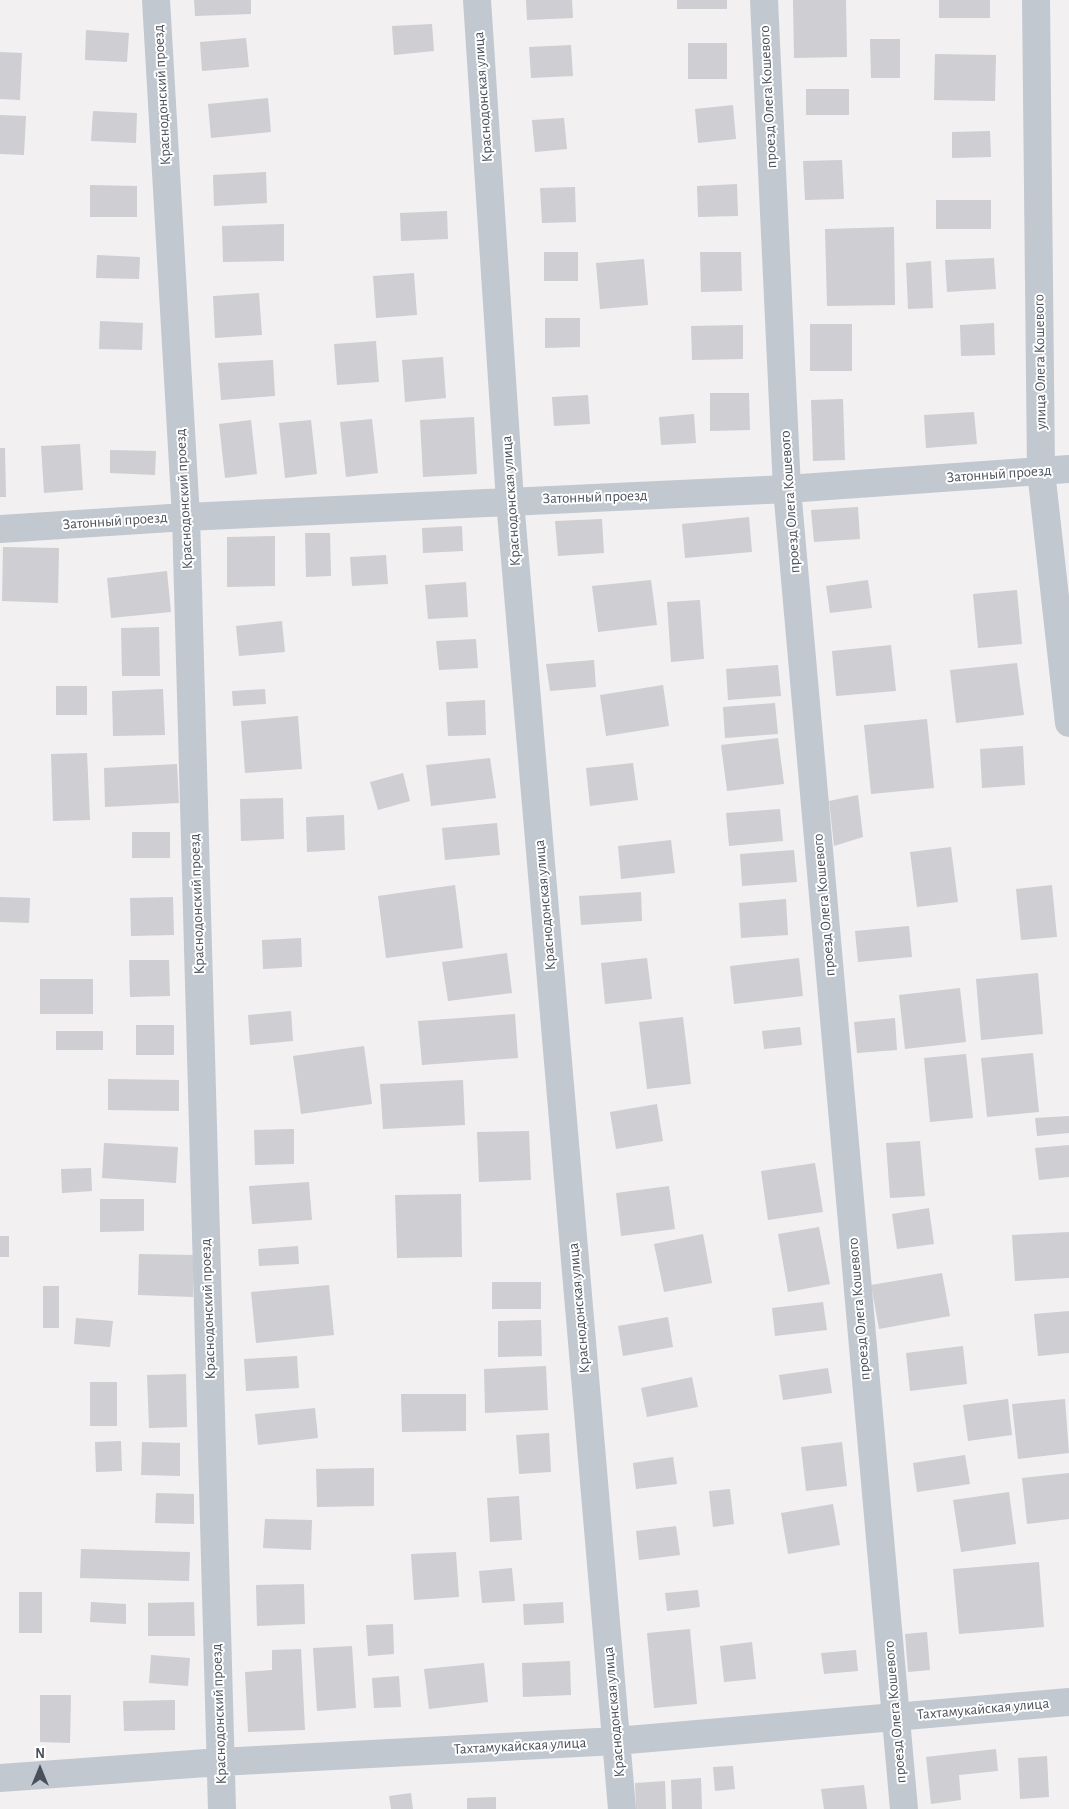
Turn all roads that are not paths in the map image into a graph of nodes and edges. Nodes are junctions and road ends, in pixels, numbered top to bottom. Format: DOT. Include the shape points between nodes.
graph roads {
  1 [pos="156,0"];
  2 [pos="477,0"];
  3 [pos="764,0"];
  4 [pos="1036,0"];
  5 [pos="1069,469"];
  6 [pos="1040,471"];
  7 [pos="787,489"];
  8 [pos="510,501"];
  9 [pos="186,516"];
  10 [pos="0,529"];
  11 [pos="1069,723"];
  12 [pos="1069,1702"];
  13 [pos="894,1716"];
  14 [pos="616,1741"];
  15 [pos="220,1762"];
  16 [pos="0,1778"];
  17 [pos="222,1809"];
  18 [pos="622,1809"];
  19 [pos="904,1809"];
  1 -- 9 [label="street, Краснодонский проезд"];
  2 -- 8 [label="street, Краснодонская улица"];
  3 -- 7 [label="street, проезд Олега Кошевого"];
  4 -- 6 [label="street, улица Олега Кошевого"];
  5 -- 6 [label="street, Затонный проезд"];
  6 -- 7 [label="street, Затонный проезд"];
  6 -- 11 [label="street, улица Олега Кошевого"];
  7 -- 8 [label="street, Затонный проезд"];
  7 -- 13 [label="street, проезд Олега Кошевого"];
  8 -- 9 [label="street, Затонный проезд"];
  8 -- 14 [label="street, Краснодонская улица"];
  9 -- 10 [label="street, Затонный проезд"];
  9 -- 15 [label="street, Краснодонский проезд"];
  12 -- 13 [label="street, Тахтамукайская улица"];
  13 -- 14 [label="street, Тахтамукайская улица"];
  13 -- 19 [label="street, проезд Олега Кошевого"];
  14 -- 15 [label="street, Тахтамукайская улица"];
  14 -- 18 [label="street, Краснодонская улица"];
  15 -- 16 [label="street, Тахтамукайская улица"];
  15 -- 17 [label="street, Краснодонский проезд"];
}
